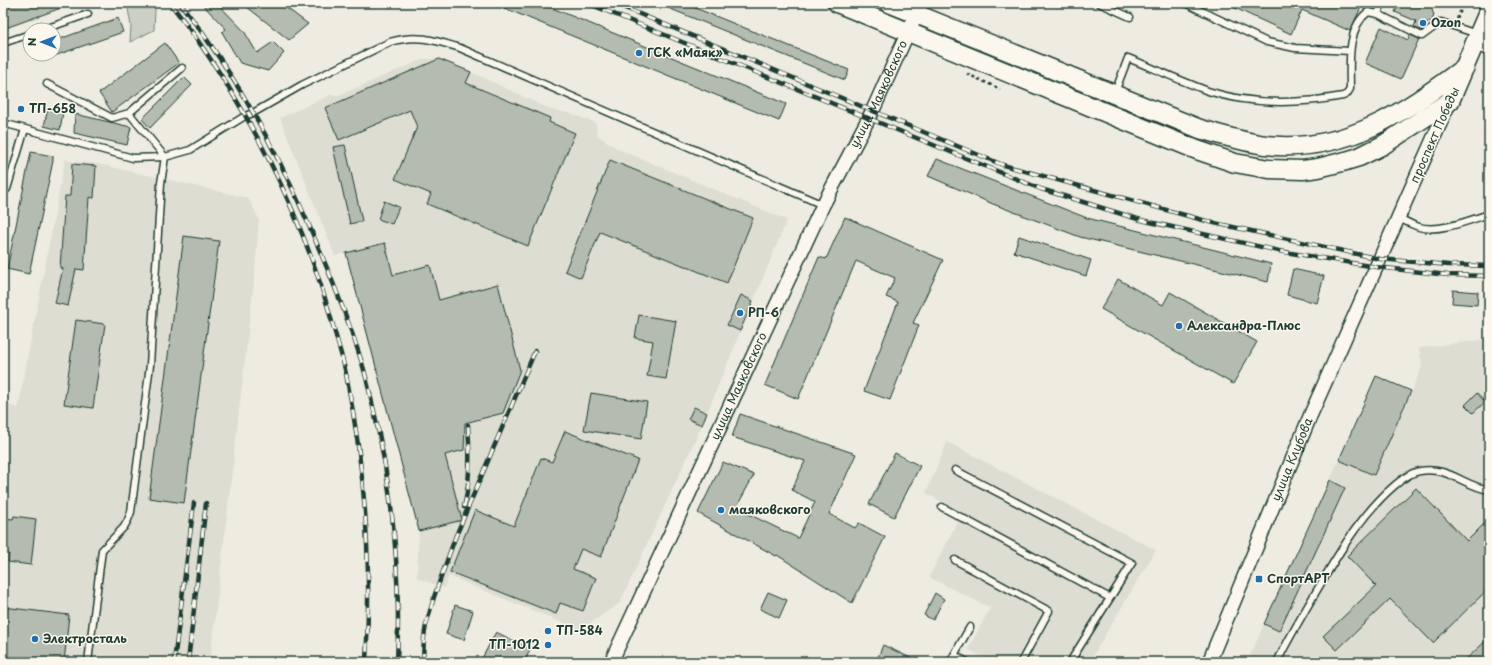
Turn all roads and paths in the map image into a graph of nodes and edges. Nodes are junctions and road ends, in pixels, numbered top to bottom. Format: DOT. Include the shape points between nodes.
graph roads {
  1 [pos="837,3"];
  2 [pos="889,3"];
  3 [pos="1099,3"];
  4 [pos="1185,3"];
  5 [pos="1382,3"];
  6 [pos="1464,3"];
  7 [pos="918,8"];
  8 [pos="1489,10"];
  9 [pos="88,14"];
  10 [pos="1378,14"];
  11 [pos="1130,17"];
  12 [pos="62,23"];
  13 [pos="1454,27"];
  14 [pos="908,32"];
  15 [pos="22,37"];
  16 [pos="1481,42"];
  17 [pos="3,43"];
  18 [pos="1350,51"];
  19 [pos="1465,67"];
  20 [pos="182,68"];
  21 [pos="48,84"];
  22 [pos="1114,95"];
  23 [pos="1450,101"];
  24 [pos="129,113"];
  25 [pos="3,123"];
  26 [pos="24,129"];
  27 [pos="165,158"];
  28 [pos="3,191"];
  29 [pos="823,205"];
  30 [pos="1489,214"];
  31 [pos="1399,218"];
  32 [pos="1380,259"];
  33 [pos="955,470"];
  34 [pos="1489,490"];
  35 [pos="942,506"];
  36 [pos="955,560"];
  37 [pos="1110,598"];
  38 [pos="970,627"];
  39 [pos="954,655"];
  40 [pos="88,662"];
  41 [pos="611,662"];
  42 [pos="950,662"];
  43 [pos="967,662"];
  44 [pos="1021,662"];
  45 [pos="1070,662"];
  46 [pos="1209,662"];
  47 [pos="1277,662"];
  1 -- 14 [label="main road"];
  2 -- 7 [label="main road"];
  3 -- 11 [label="lane"];
  4 -- 18 [label="lane" via="1267,42 1295,48"];
  5 -- 10 [label="lane"];
  6 -- 13 [label="path"];
  7 -- 14 [label="street, улица Маяковского"];
  7 -- 22 [label="main road"];
  8 -- 16 [label="main road, проспект Победы"];
  9 -- 12 [label="lane"];
  10 -- 13 [label="lane" via="1422,36 1441,22"];
  10 -- 18 [label="lane" via="1368,12 1364,15 1352,39"];
  13 -- 16 [label="lane"];
  14 -- 23 [label="main road" via="1197,150 1235,163 1269,169 1303,170 1359,157 1383,145"];
  14 -- 29 [label="street, улица Маяковского" via="873,110"];
  15 -- 17 [label="lane"];
  16 -- 19 [label="main road, проспект Победы"];
  18 -- 22 [label="lane" via="1350,89 1347,94 1333,98 1303,101 1241,98 1209,91 1128,58"];
  19 -- 22 [label="main road" via="1425,96 1371,128 1334,140 1310,144 1266,145 1238,140 1200,129"];
  19 -- 23 [label="main road, проспект Победы"];
  20 -- 24 [label="lane"];
  21 -- 24 [label="lane" via="112,118"];
  23 -- 31 [label="street, проспект Победы"];
  24 -- 27 [label="lane"];
  25 -- 26 [label="lane"];
  26 -- 27 [label="lane" via="133,158"];
  26 -- 28 [label="lane" via="7,189"];
  27 -- 29 [label="lane" via="190,150 302,85 390,42 404,38 419,38 460,48"];
  27 -- 40 [label="lane" via="161,182 150,365 131,512 124,527 102,550"];
  29 -- 41 [label="street, улица Маяковского"];
  30 -- 31 [label="lane" via="1437,228 1419,227"];
  31 -- 32 [label="street, проспект Победы"];
  32 -- 46 [label="street, улица Клубова" via="1311,414"];
  33 -- 37 [label="lane" via="1132,563"];
  34 -- 47 [label="lane" via="1438,470 1419,471 1402,479 1379,499 1346,541 1298,621"];
  35 -- 37 [label="lane"];
  36 -- 44 [label="lane" via="1049,611"];
  37 -- 45 [label="lane"];
  38 -- 39 [label="lane"];
  39 -- 42 [label="lane"];
  39 -- 43 [label="lane"];
}
